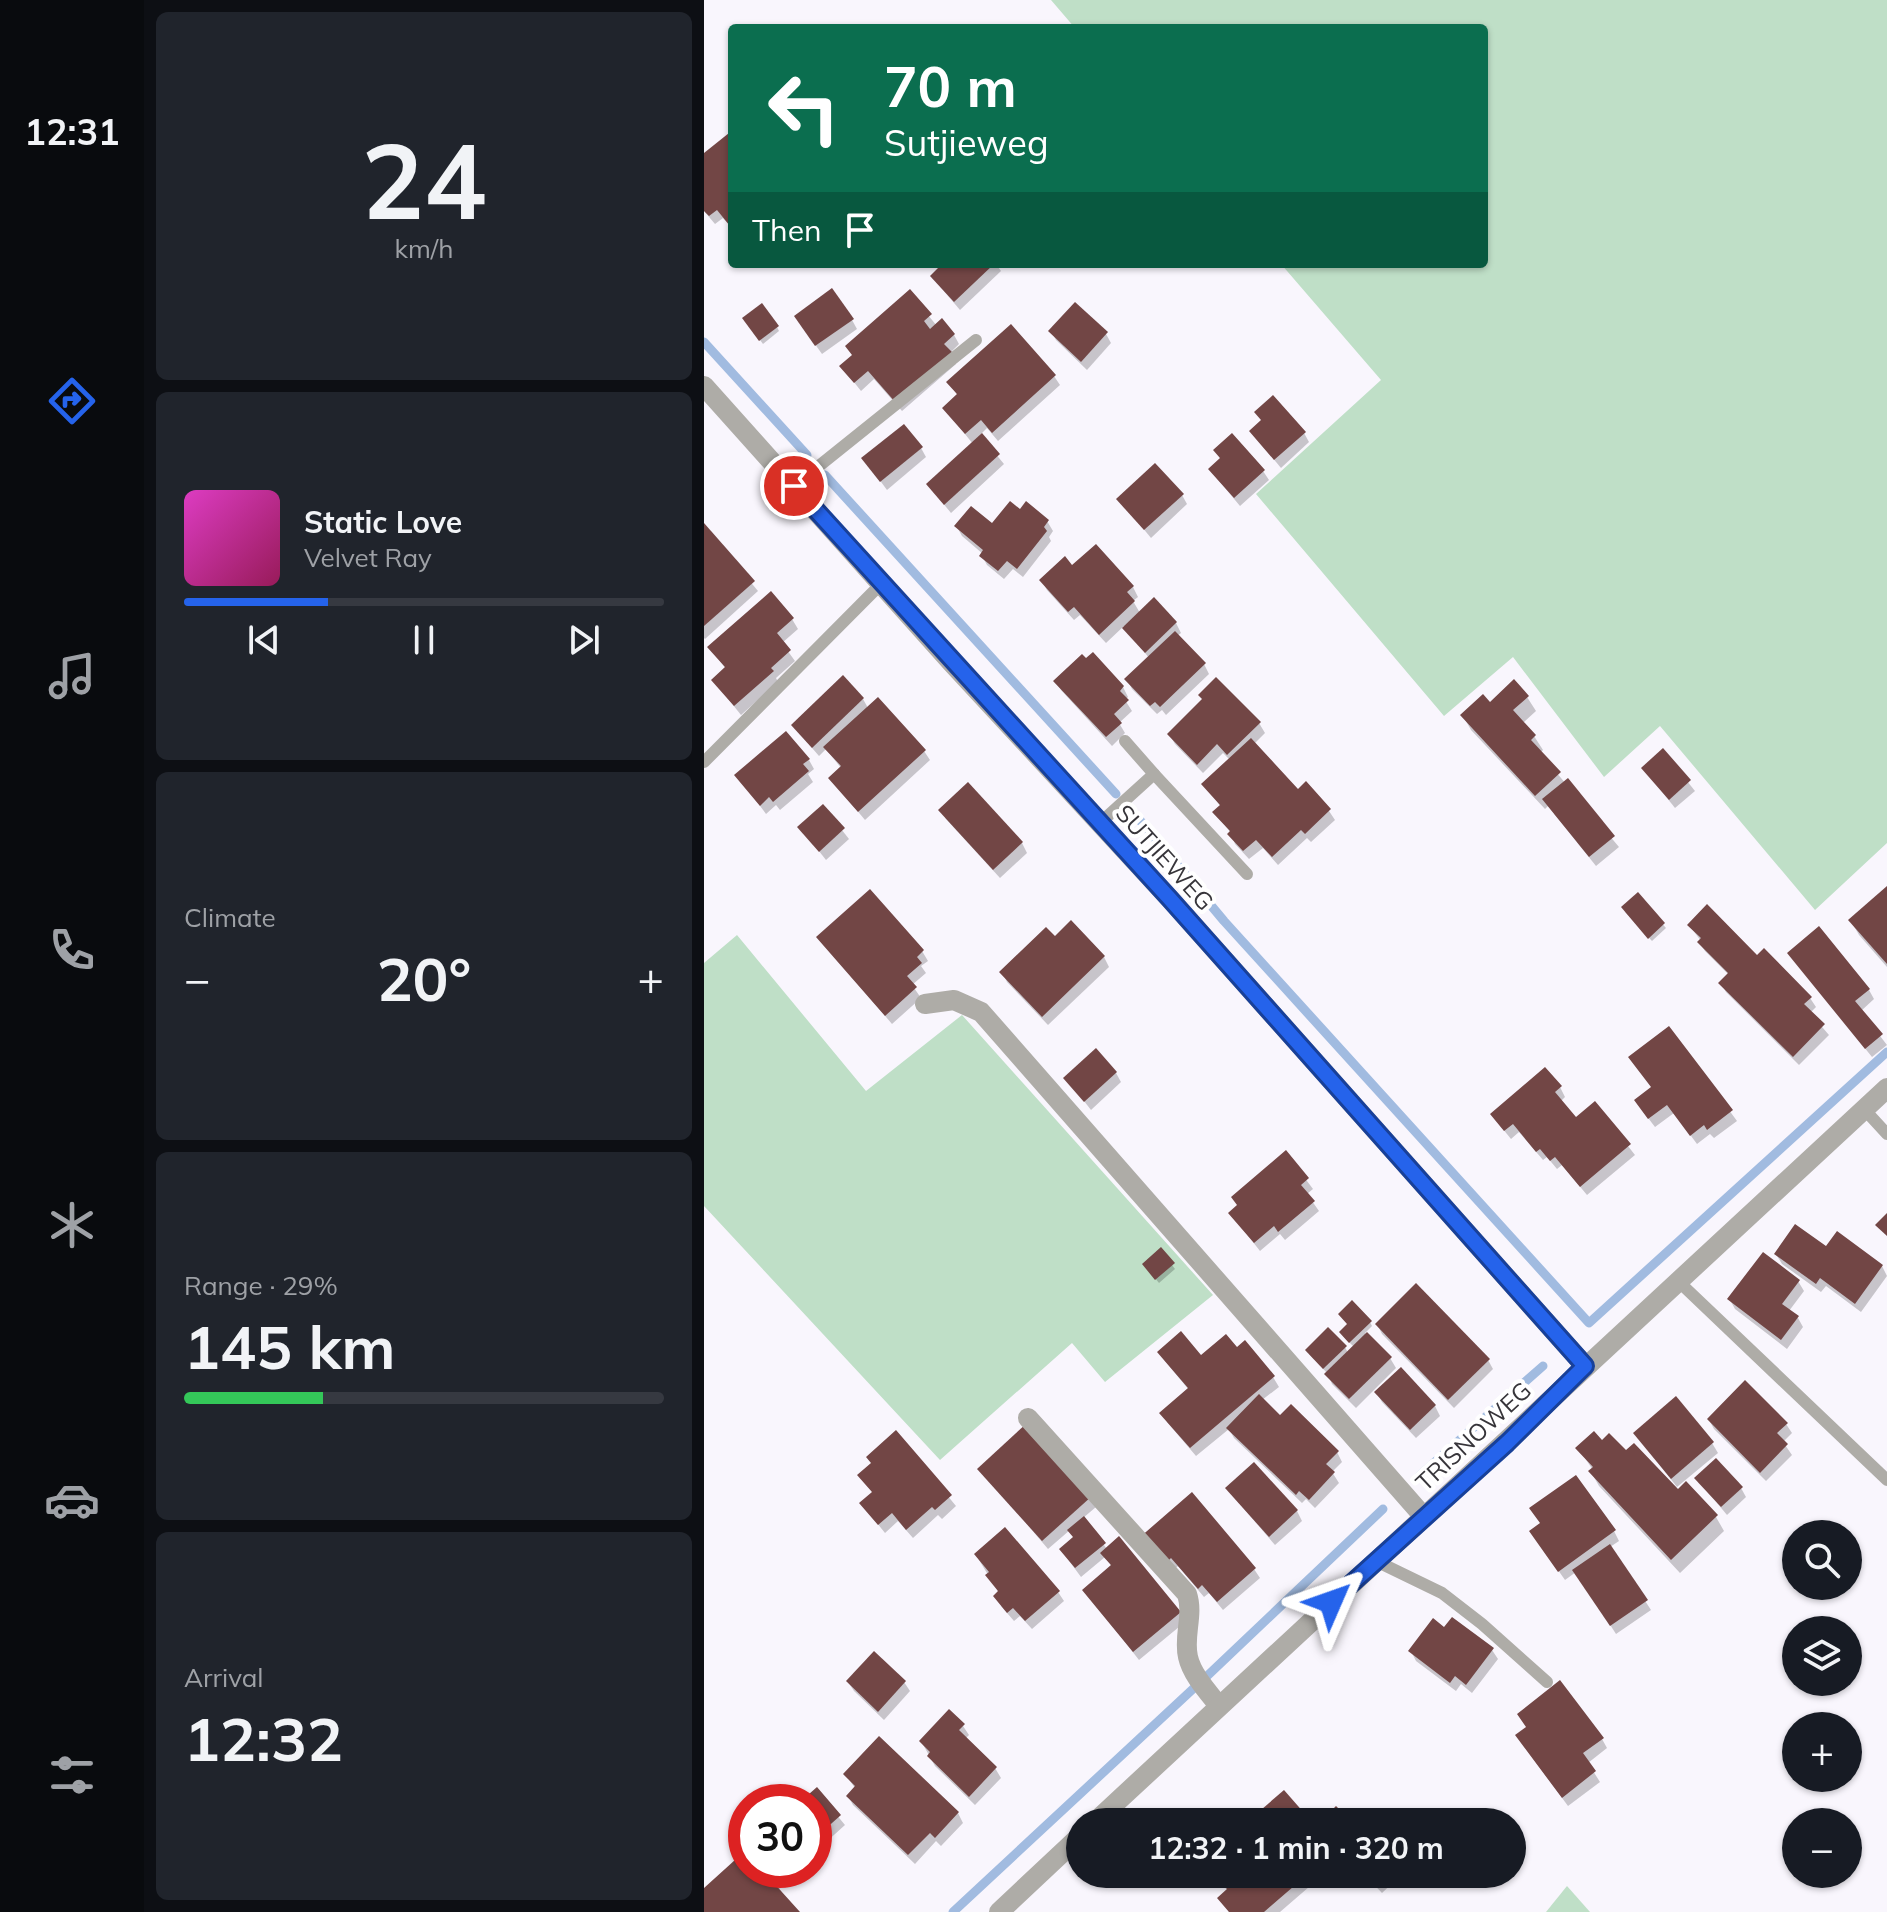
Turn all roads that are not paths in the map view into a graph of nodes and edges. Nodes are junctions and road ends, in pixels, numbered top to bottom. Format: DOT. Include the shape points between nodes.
graph roads {
  1 [pos="976,340"];
  2 [pos="704,386"];
  3 [pos="794,486"];
  4 [pos="881,584"];
  5 [pos="1125,741"];
  6 [pos="704,762"];
  7 [pos="1154,774"];
  8 [pos="1100,823"];
  9 [pos="1247,874"];
  10 [pos="925,1004"];
  11 [pos="1887,1088"];
  12 [pos="1864,1109"];
  13 [pos="1887,1134"];
  14 [pos="1677,1280"];
  15 [pos="1585,1366"];
  16 [pos="1028,1418"];
  17 [pos="1887,1480"];
  18 [pos="1424,1517"];
  19 [pos="1376,1561"];
  20 [pos="1547,1682"];
  21 [pos="1219,1706"];
  22 [pos="1110,1808"];
  23 [pos="1066,1849"];
  24 [pos="999,1912"];
  1 -- 3 [label="lane"];
  2 -- 3 [label="street, SUTJIEWEG"];
  3 -- 4 [label="street, SUTJIEWEG"];
  4 -- 6 [label="lane"];
  4 -- 8 [label="street, SUTJIEWEG"];
  5 -- 7 [label="lane"];
  7 -- 8 [label="lane"];
  7 -- 9 [label="lane"];
  8 -- 15 [label="street, SUTJIEWEG"];
  10 -- 18 [label="street" via="954,1000 981,1012"];
  11 -- 12 [label="street, TRISNOWEG"];
  12 -- 13 [label="lane"];
  12 -- 14 [label="street, TRISNOWEG"];
  14 -- 15 [label="street, TRISNOWEG"];
  14 -- 17 [label="lane"];
  15 -- 18 [label="street, TRISNOWEG"];
  16 -- 21 [label="street" via="1187,1594 1187,1656"];
  18 -- 19 [label="street, TRISNOWEG"];
  19 -- 20 [label="lane" via="1442,1593"];
  19 -- 21 [label="street, TRISNOWEG"];
  21 -- 22 [label="street, TRISNOWEG"];
  23 -- 24 [label="street"];
}
